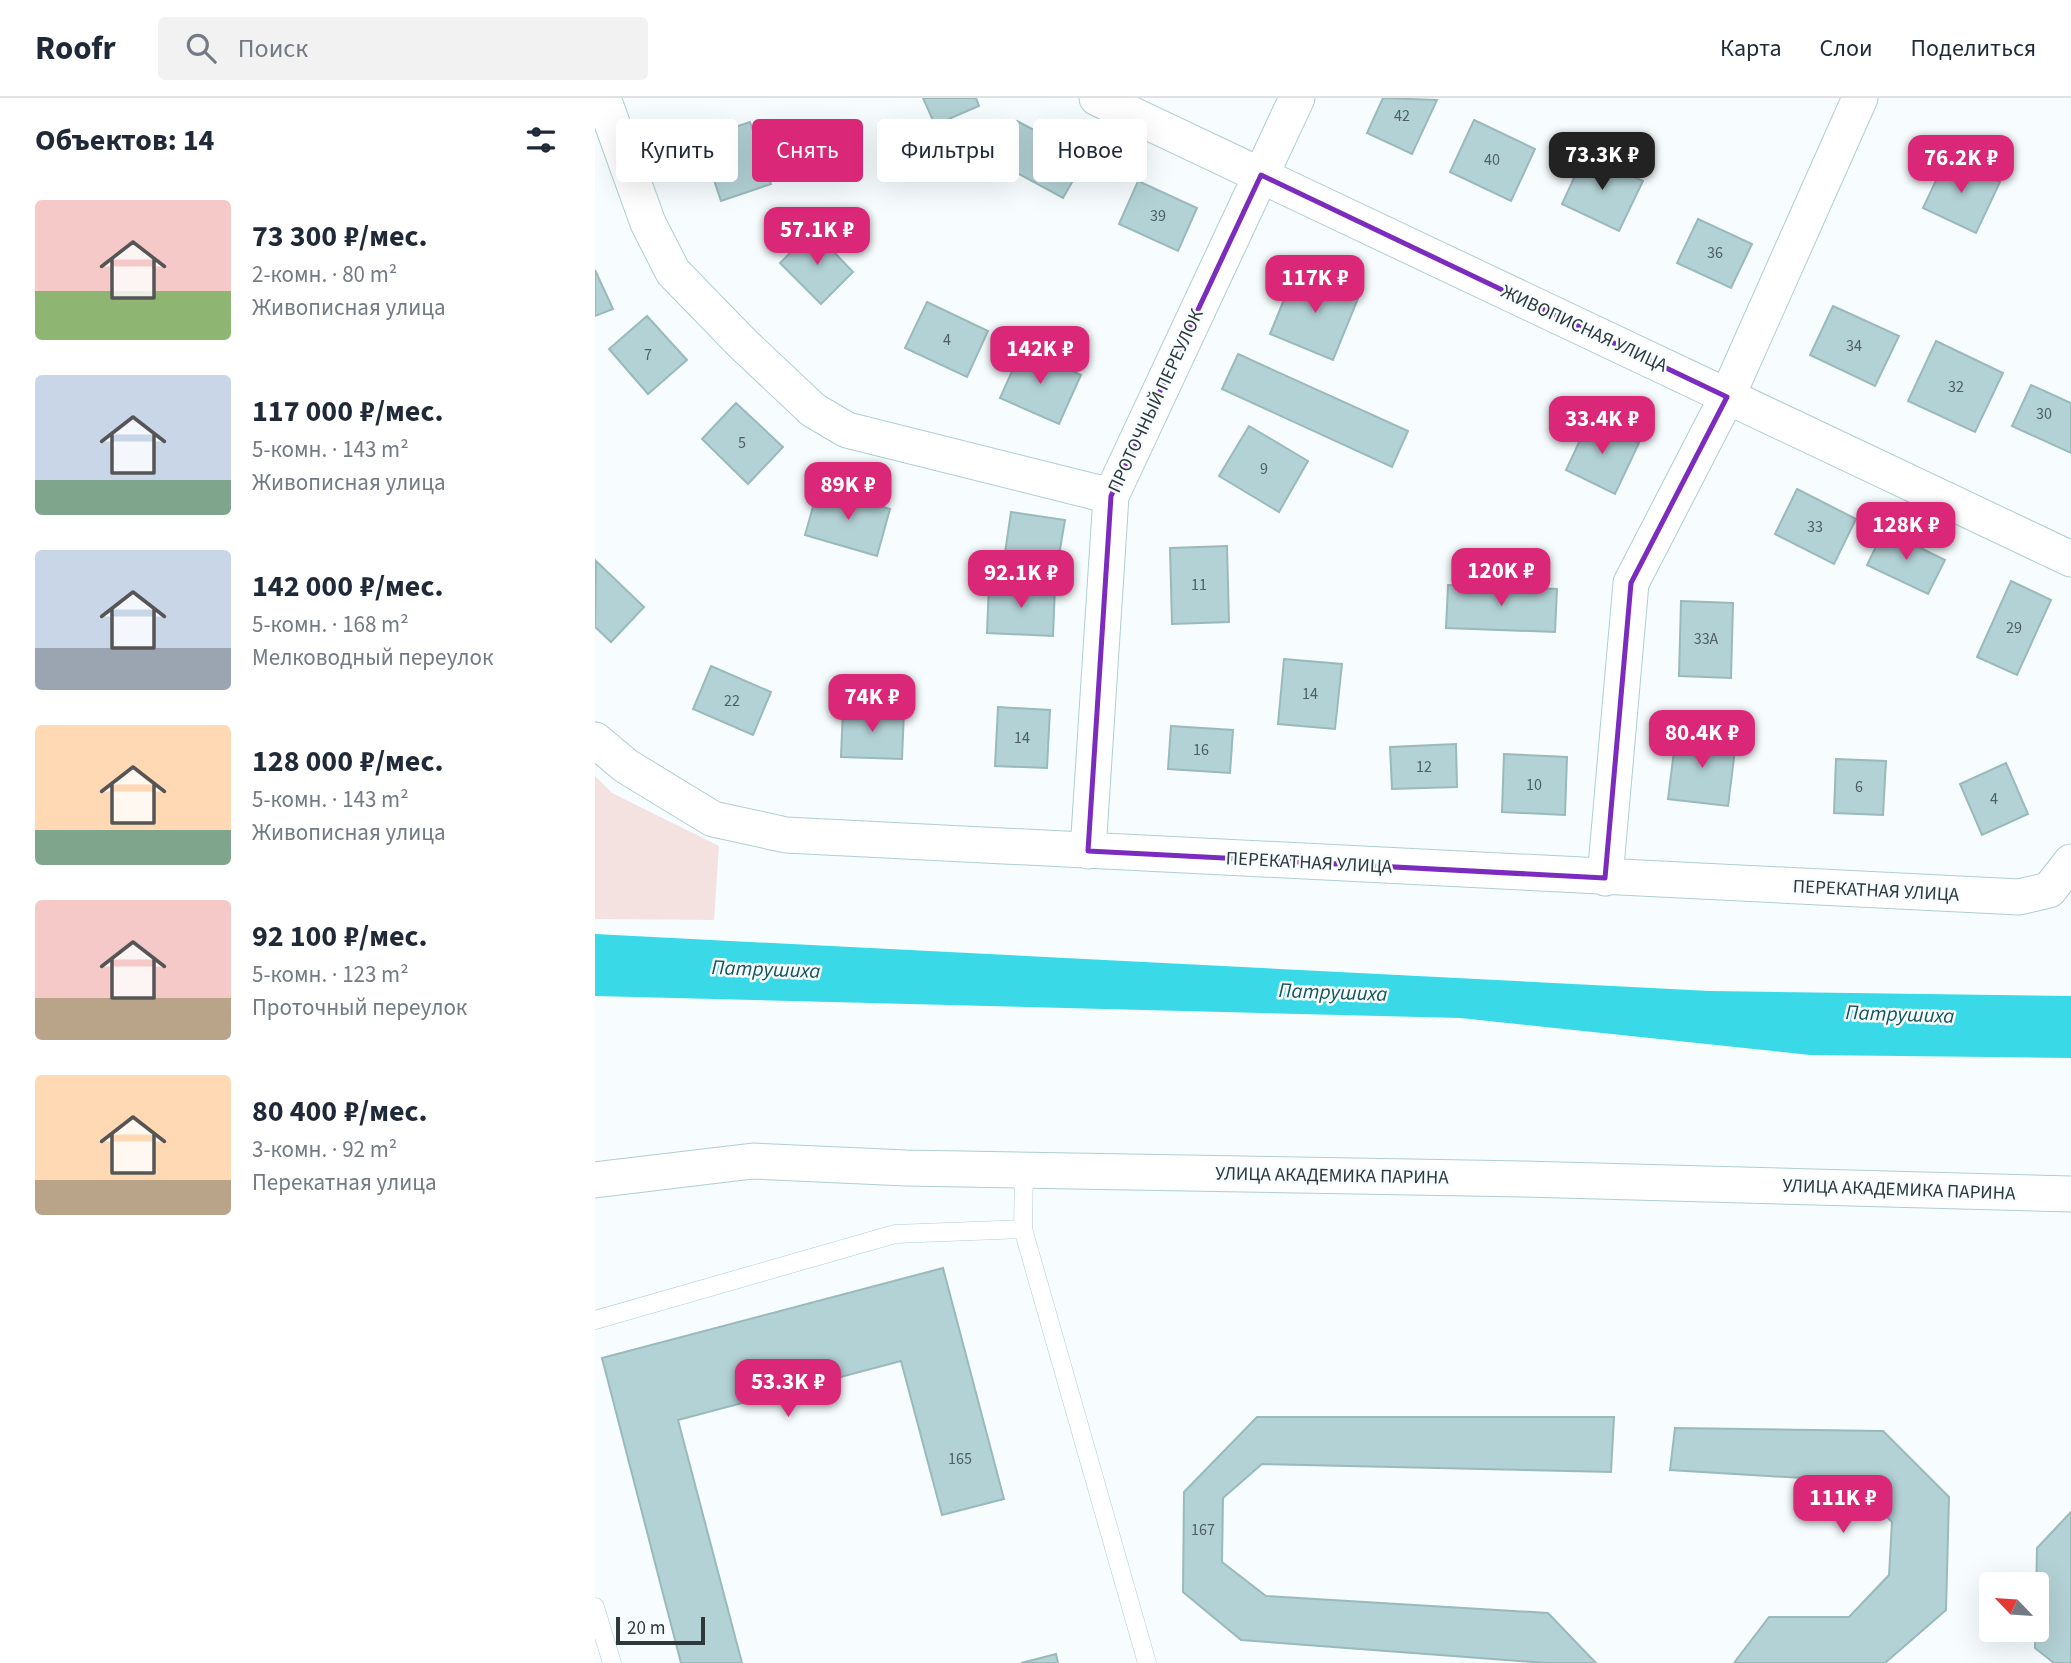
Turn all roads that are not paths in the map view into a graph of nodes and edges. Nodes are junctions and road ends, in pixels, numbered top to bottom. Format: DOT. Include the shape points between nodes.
graph roads {
  1 [pos="603,98"];
  2 [pos="1097,98"];
  3 [pos="1297,98"];
  4 [pos="1860,98"];
  5 [pos="1261,175"];
  6 [pos="1727,397"];
  7 [pos="1111,496"];
  8 [pos="2071,559"];
  9 [pos="595,740"];
  10 [pos="1088,851"];
  11 [pos="2071,862"];
  12 [pos="1605,878"];
  13 [pos="1024,1171"];
  14 [pos="595,1180"];
  15 [pos="2071,1194"];
  16 [pos="1023,1229"];
  17 [pos="595,1320"];
  18 [pos="595,1606"];
  19 [pos="612,1663"];
  20 [pos="1147,1663"];
  1 -- 7 [label="street" via="648,223 673,272 813,410 847,430"];
  2 -- 5 [label="street, ЖИВОПИСНАЯ УЛИЦА"];
  3 -- 5 [label="street, ПРОТОЧНЫЙ ПЕРЕУЛОК"];
  4 -- 6 [label="street"];
  5 -- 6 [label="street, ЖИВОПИСНАЯ УЛИЦА"];
  5 -- 7 [label="street, ПРОТОЧНЫЙ ПЕРЕУЛОК"];
  6 -- 8 [label="street, ЖИВОПИСНАЯ УЛИЦА"];
  6 -- 12 [label="street" via="1631,583"];
  7 -- 10 [label="street, ПРОТОЧНЫЙ ПЕРЕУЛОК"];
  9 -- 10 [label="street, ПЕРЕКАТНАЯ УЛИЦА" via="626,766 725,822 786,835"];
  10 -- 12 [label="street, ПЕРЕКАТНАЯ УЛИЦА"];
  11 -- 12 [label="street, ПЕРЕКАТНАЯ УЛИЦА" via="2049,890 2019,897"];
  13 -- 14 [label="street, УЛИЦА АКАДЕМИКА ПАРИНА" via="753,1161"];
  13 -- 15 [label="street, УЛИЦА АКАДЕМИКА ПАРИНА"];
  13 -- 16 [label="lane"];
  16 -- 17 [label="lane" via="895,1234"];
  16 -- 20 [label="lane"];
  18 -- 19 [label="lane"];
}
